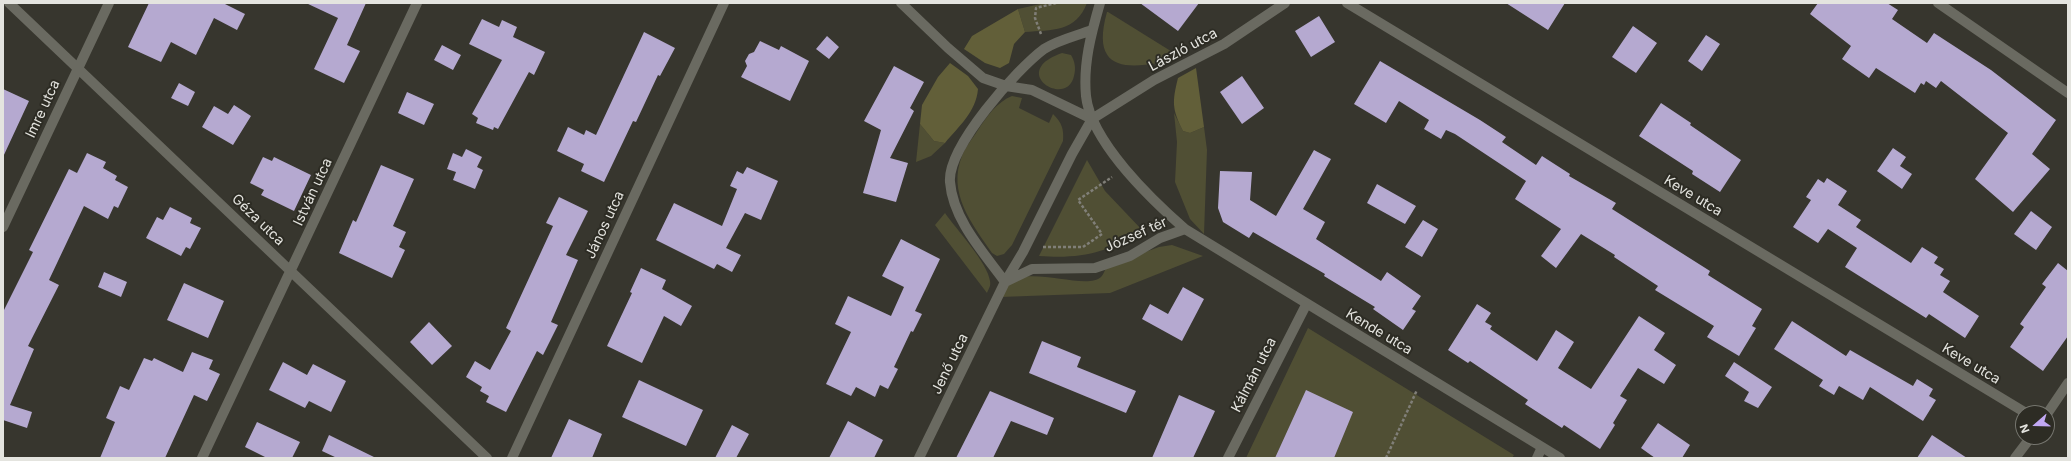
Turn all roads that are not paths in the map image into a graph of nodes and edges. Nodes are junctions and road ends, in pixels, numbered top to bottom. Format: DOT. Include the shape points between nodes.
graph roads {
  1 [pos="9,3"];
  2 [pos="109,3"];
  3 [pos="417,3"];
  4 [pos="724,3"];
  5 [pos="901,3"];
  6 [pos="1100,3"];
  7 [pos="1285,3"];
  8 [pos="1347,3"];
  9 [pos="1938,3"];
  10 [pos="1092,30"];
  11 [pos="77,68"];
  12 [pos="1006,86"];
  13 [pos="2068,93"];
  14 [pos="1092,119"];
  15 [pos="3,227"];
  16 [pos="1185,229"];
  17 [pos="291,271"];
  18 [pos="1005,282"];
  19 [pos="1306,305"];
  20 [pos="2068,383"];
  21 [pos="2053,405"];
  22 [pos="2015,406"];
  23 [pos="2024,445"];
  24 [pos="1542,447"];
  25 [pos="202,458"];
  26 [pos="487,458"];
  27 [pos="512,458"];
  28 [pos="919,458"];
  29 [pos="1228,458"];
  30 [pos="1537,458"];
  31 [pos="1560,458"];
  32 [pos="2015,458"];
  1 -- 11 [label="street, Géza utca"];
  2 -- 11 [label="street, Imre utca"];
  3 -- 17 [label="street, István utca"];
  4 -- 27 [label="street, János utca"];
  5 -- 12 [label="street, József tér" via="983,78"];
  6 -- 10 [label="street, József tér"];
  7 -- 14 [label="street, László utca" via="1224,44 1154,80"];
  8 -- 22 [label="street, Keve utca"];
  9 -- 13 [label="street"];
  10 -- 12 [label="street" via="1046,48 1031,59"];
  10 -- 14 [label="street, József tér" via="1085,70 1086,98"];
  11 -- 15 [label="street, Imre utca"];
  11 -- 17 [label="street, Géza utca"];
  12 -- 14 [label="street, József tér" via="1032,90"];
  12 -- 18 [label="street" via="963,143 954,160 950,181 962,219"];
  14 -- 16 [label="street, József tér" via="1126,169 1152,200"];
  14 -- 18 [label="street"];
  16 -- 18 [label="street, József tér" via="1160,238 1130,256 1095,268 1032,269"];
  16 -- 19 [label="street, Kende utca"];
  17 -- 25 [label="street, István utca"];
  17 -- 26 [label="street, Géza utca"];
  18 -- 28 [label="street, Jenő utca"];
  19 -- 24 [label="street, Kende utca"];
  19 -- 29 [label="street, Kálmán utca"];
  20 -- 21 [label="street"];
  23 -- 32 [label="street"];
  24 -- 30 [label="street"];
  24 -- 31 [label="street, Kende utca"];
}
